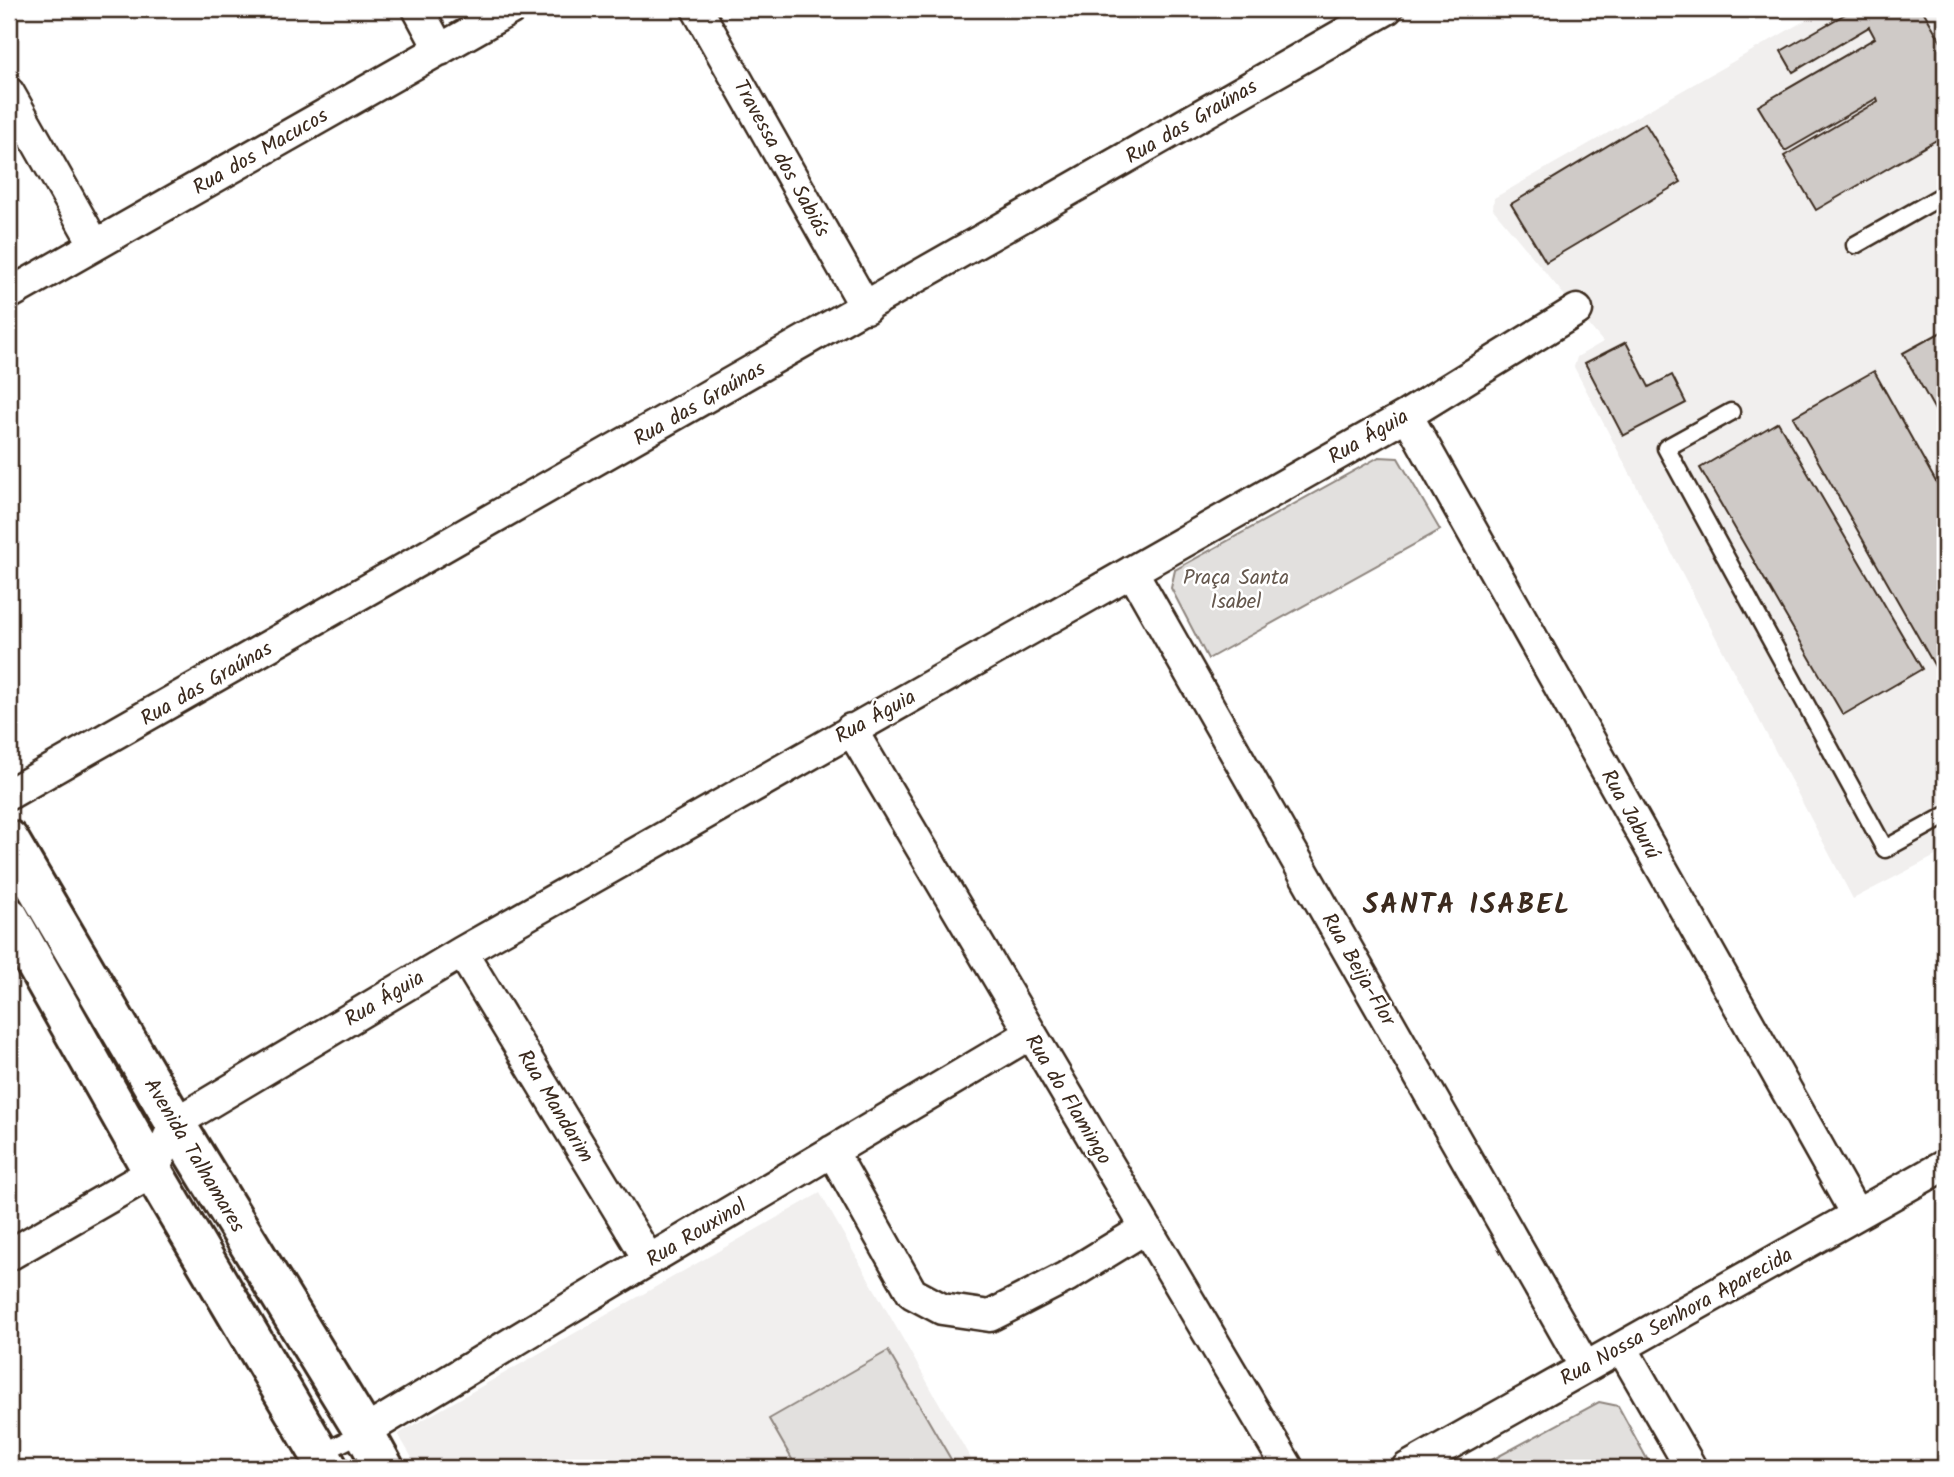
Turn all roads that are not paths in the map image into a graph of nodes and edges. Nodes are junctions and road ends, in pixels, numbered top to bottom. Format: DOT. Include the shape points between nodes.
graph roads {
  1 [pos="418,9"];
  2 [pos="511,9"];
  3 [pos="697,9"];
  4 [pos="1387,9"];
  5 [pos="440,50"];
  6 [pos="9,93"];
  7 [pos="1945,194"];
  8 [pos="95,245"];
  9 [pos="1855,245"];
  10 [pos="9,293"];
  11 [pos="866,307"];
  12 [pos="1577,310"];
  13 [pos="1731,412"];
  14 [pos="1406,415"];
  15 [pos="1132,571"];
  16 [pos="851,729"];
  17 [pos="9,794"];
  18 [pos="1945,816"];
  19 [pos="9,840"];
  20 [pos="9,917"];
  21 [pos="462,951"];
  22 [pos="1031,1034"];
  23 [pos="174,1123"];
  24 [pos="832,1152"];
  25 [pos="1945,1166"];
  26 [pos="153,1172"];
  27 [pos="1857,1214"];
  28 [pos="1146,1228"];
  29 [pos="9,1255"];
  30 [pos="649,1260"];
  31 [pos="1622,1348"];
  32 [pos="1585,1367"];
  33 [pos="364,1432"];
  34 [pos="324,1461"];
  35 [pos="384,1468"];
  36 [pos="1288,1468"];
  37 [pos="1407,1468"];
  38 [pos="1691,1468"];
  1 -- 5 [label="street"];
  2 -- 5 [label="street, Rua dos Macucos"];
  3 -- 11 [label="street, Travessa dos Sabiás"];
  4 -- 11 [label="street, Rua das Graúnas"];
  5 -- 8 [label="street, Rua dos Macucos"];
  6 -- 8 [label="street"];
  7 -- 9 [label="lane"];
  8 -- 10 [label="street, Rua dos Macucos"];
  11 -- 17 [label="street, Rua das Graúnas"];
  12 -- 14 [label="street, Rua Águia"];
  13 -- 18 [label="lane" via="1666,448 1885,849"];
  14 -- 15 [label="street, Rua Águia"];
  14 -- 27 [label="street, Rua Jaburú"];
  15 -- 16 [label="street, Rua Águia"];
  15 -- 32 [label="street, Rua Beija-Flor"];
  16 -- 21 [label="street, Rua Águia"];
  16 -- 22 [label="street, Rua do Flamingo"];
  19 -- 23 [label="street, Avenida Talhamares"];
  20 -- 26 [label="street, Avenida Talhamares"];
  21 -- 23 [label="street, Rua Águia"];
  21 -- 30 [label="street, Rua Mandarim"];
  22 -- 24 [label="street, Rua Rouxinol"];
  22 -- 28 [label="street, Rua do Flamingo"];
  23 -- 26 [label="street"];
  23 -- 33 [label="street, Avenida Talhamares"];
  24 -- 28 [label="street" via="912,1293 942,1309 990,1316"];
  24 -- 30 [label="street, Rua Rouxinol"];
  25 -- 27 [label="street, Rua Nossa Senhora Aparecida"];
  26 -- 29 [label="street"];
  26 -- 34 [label="street, Avenida Talhamares"];
  27 -- 31 [label="street, Rua Nossa Senhora Aparecida"];
  28 -- 36 [label="street, Rua do Flamingo"];
  30 -- 33 [label="street, Rua Rouxinol"];
  31 -- 32 [label="street, Rua Nossa Senhora Aparecida"];
  31 -- 38 [label="street"];
  32 -- 37 [label="street, Rua Nossa Senhora Aparecida"];
  33 -- 34 [label="lane"];
  33 -- 35 [label="street, Avenida Talhamares"];
}
